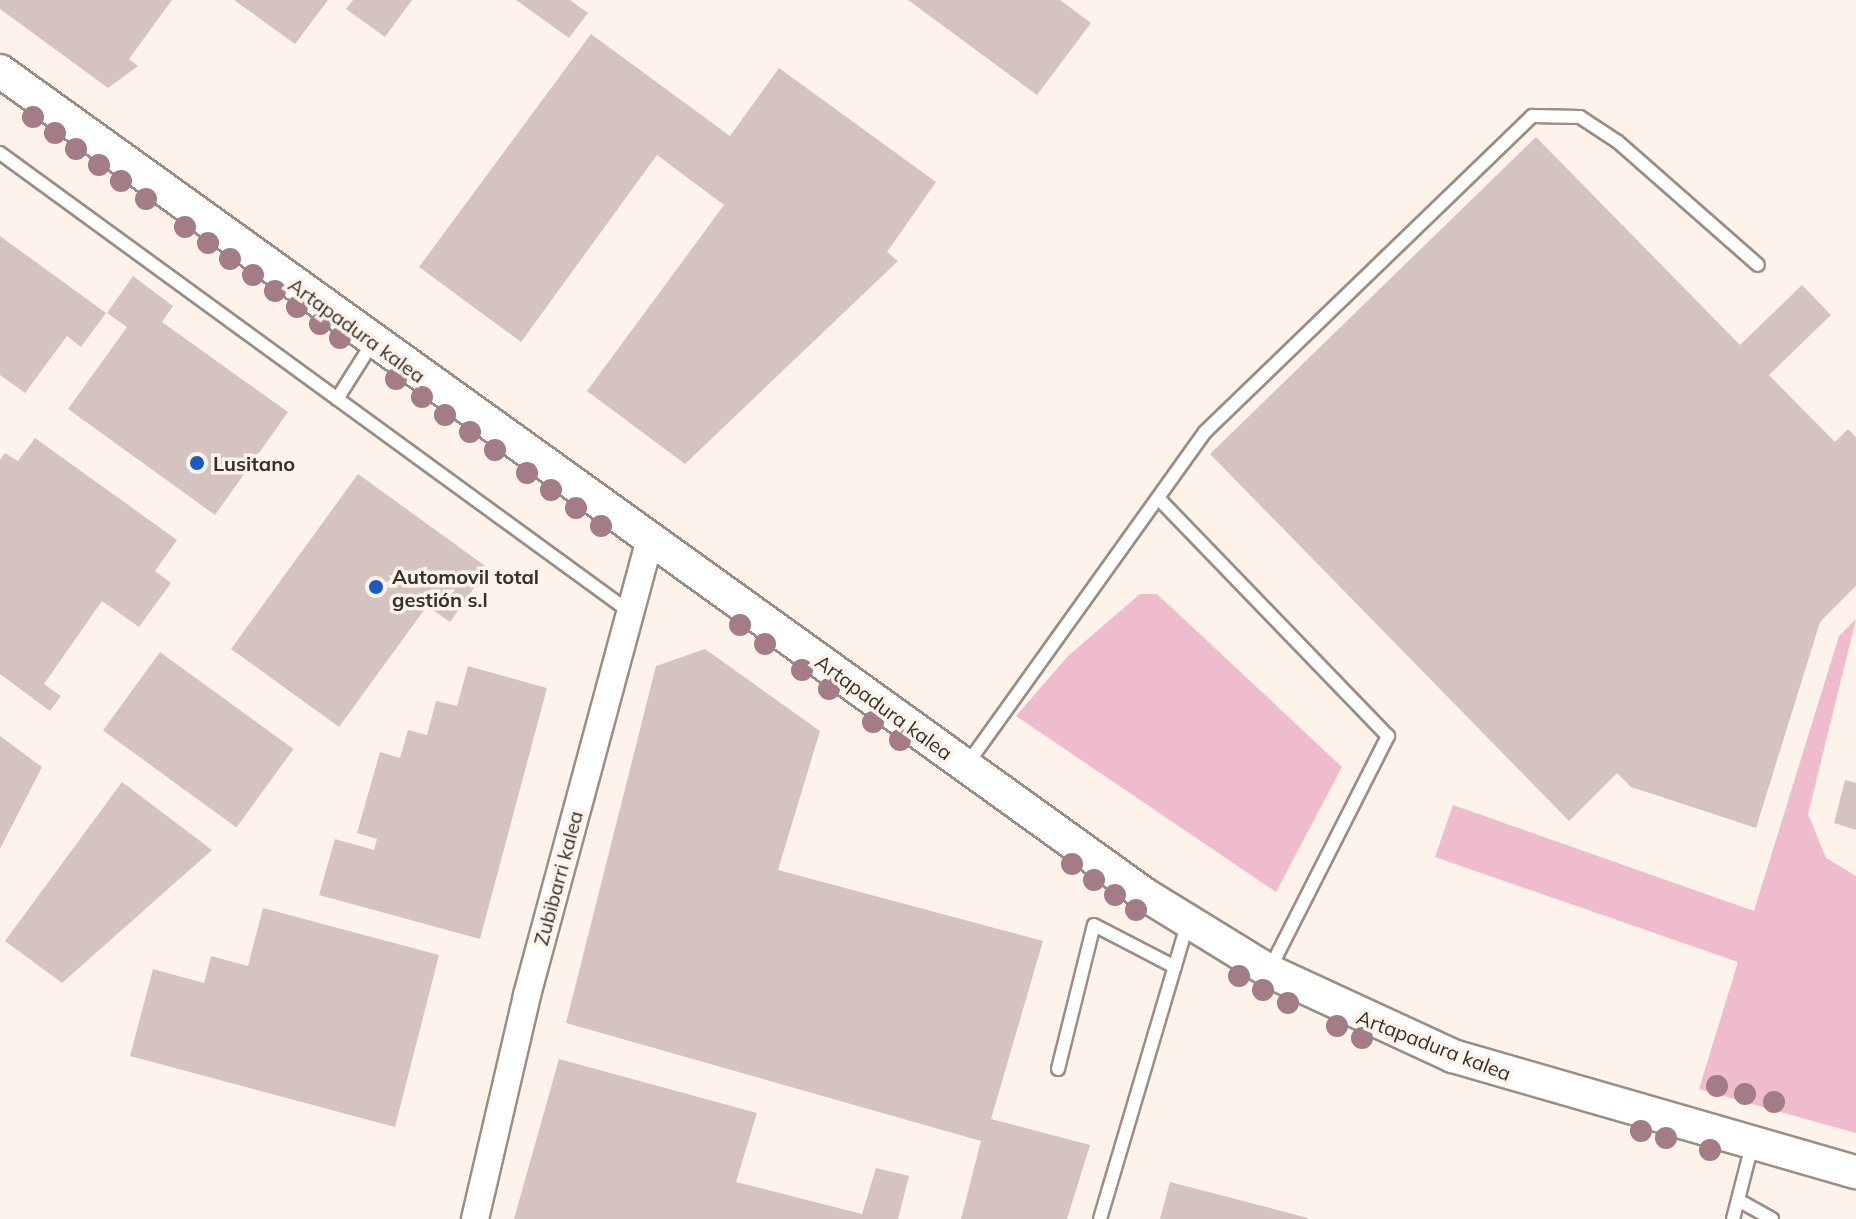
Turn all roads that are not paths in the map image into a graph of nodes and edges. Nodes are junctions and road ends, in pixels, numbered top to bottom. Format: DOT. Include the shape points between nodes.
graph roads {
  1 [pos="0,71"];
  2 [pos="0,153"];
  3 [pos="1758,265"];
  4 [pos="373,342"];
  5 [pos="337,399"];
  6 [pos="1158,498"];
  7 [pos="650,539"];
  8 [pos="630,612"];
  9 [pos="966,766"];
  10 [pos="1188,922"];
  11 [pos="1175,967"];
  12 [pos="1269,971"];
  13 [pos="1058,1069"];
  14 [pos="1752,1145"];
  15 [pos="1856,1172"];
  16 [pos="1738,1200"];
  17 [pos="475,1219"];
  18 [pos="1100,1219"];
  19 [pos="1733,1219"];
  20 [pos="1772,1219"];
  1 -- 4 [label="street, Artapadura kalea"];
  2 -- 5 [label="lane"];
  3 -- 6 [label="lane" via="1606,134 1580,117 1532,116 1205,432"];
  4 -- 5 [label="lane"];
  4 -- 7 [label="street, Artapadura kalea"];
  5 -- 8 [label="lane"];
  6 -- 9 [label="lane"];
  6 -- 12 [label="lane" via="1388,736"];
  7 -- 8 [label="street, Zubibarri kalea"];
  7 -- 9 [label="street, Artapadura kalea"];
  8 -- 17 [label="street, Zubibarri kalea"];
  9 -- 10 [label="street, Artapadura kalea"];
  10 -- 11 [label="lane"];
  10 -- 12 [label="street, Artapadura kalea"];
  11 -- 13 [label="lane" via="1094,925"];
  11 -- 18 [label="lane"];
  12 -- 14 [label="street, Artapadura kalea" via="1453,1056"];
  14 -- 15 [label="street, Artapadura kalea"];
  14 -- 16 [label="lane"];
  16 -- 19 [label="lane"];
  16 -- 20 [label="lane"];
}
